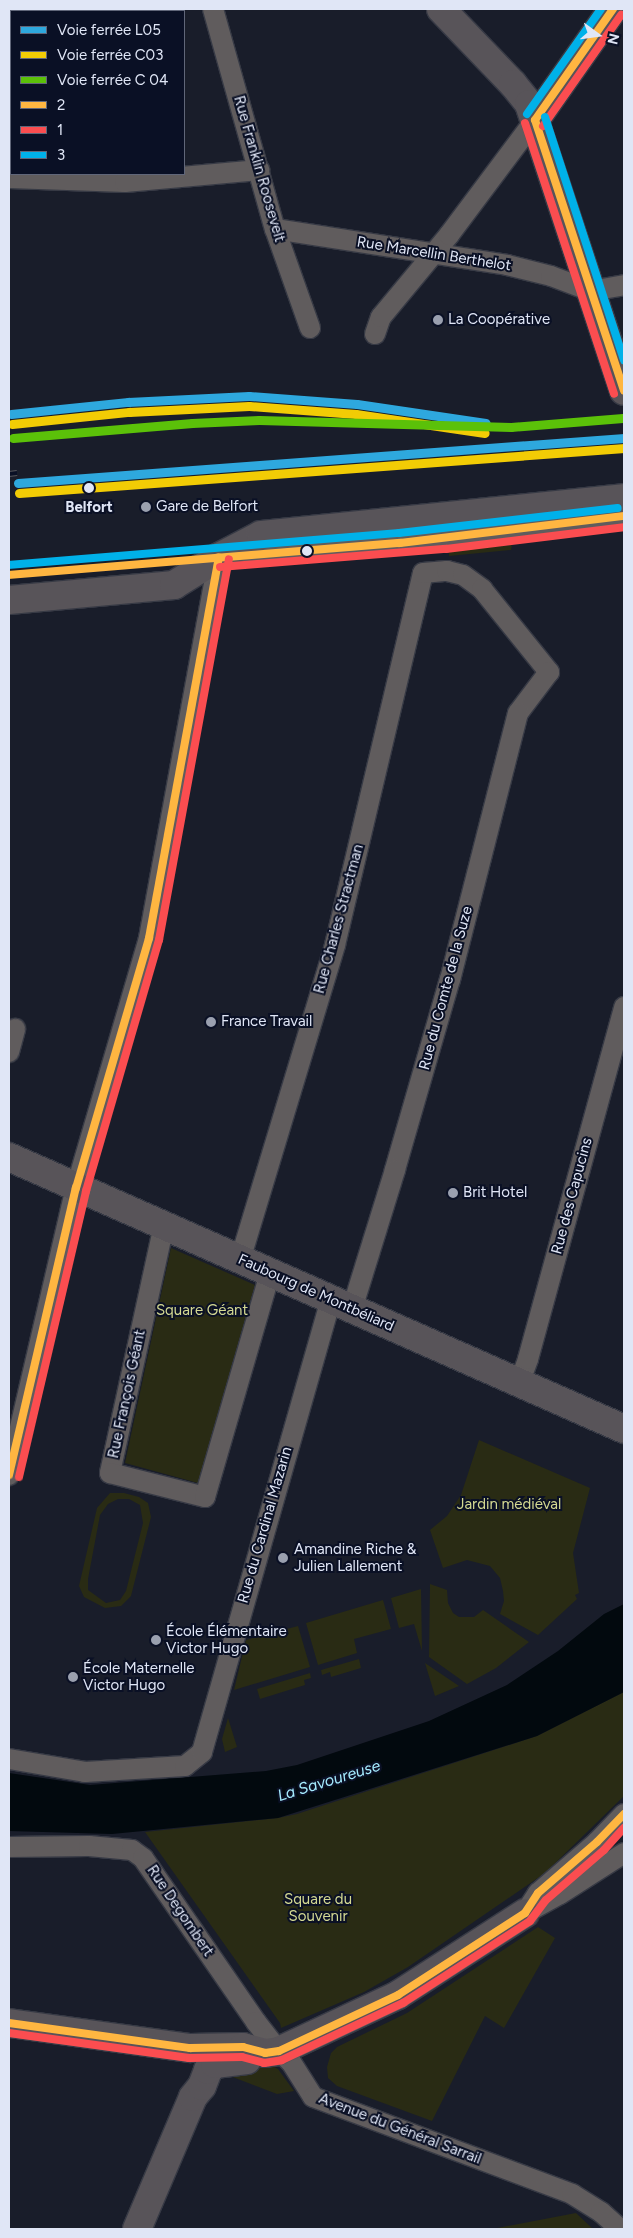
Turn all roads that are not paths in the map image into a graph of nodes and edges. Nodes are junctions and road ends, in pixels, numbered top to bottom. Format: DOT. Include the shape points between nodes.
graph roads {
  1 [pos="213,9"];
  2 [pos="441,9"];
  3 [pos="613,9"];
  4 [pos="535,120"];
  5 [pos="259,170"];
  6 [pos="179,175"];
  7 [pos="185,175"];
  8 [pos="163,176"];
  9 [pos="9,178"];
  10 [pos="275,229"];
  11 [pos="433,254"];
  12 [pos="624,285"];
  13 [pos="591,291"];
  14 [pos="310,328"];
  15 [pos="375,334"];
  16 [pos="624,391"];
  17 [pos="624,498"];
  18 [pos="624,516"];
  19 [pos="219,557"];
  20 [pos="423,574"];
  21 [pos="9,600"];
  22 [pos="624,1007"];
  23 [pos="16,1028"];
  24 [pos="9,1052"];
  25 [pos="9,1157"];
  26 [pos="76,1188"];
  27 [pos="164,1225"];
  28 [pos="240,1260"];
  29 [pos="270,1273"];
  30 [pos="341,1304"];
  31 [pos="519,1384"];
  32 [pos="624,1429"];
  33 [pos="9,1475"];
  34 [pos="9,1759"];
  35 [pos="621,1820"];
  36 [pos="9,1847"];
  37 [pos="624,1853"];
  38 [pos="525,1913"];
  39 [pos="9,2023"];
  40 [pos="190,2048"];
  41 [pos="272,2052"];
  42 [pos="193,2097"];
  43 [pos="137,2229"];
  44 [pos="620,2229"];
  1 -- 5 [label="street, Rue Franklin Roosevelt"];
  2 -- 4 [label="main road" via="513,84 529,104"];
  3 -- 4 [label="main road"];
  4 -- 11 [label="street"];
  4 -- 13 [label="main road"];
  5 -- 7 [label="street"];
  5 -- 10 [label="street, Rue Franklin Roosevelt"];
  6 -- 8 [label="street"];
  8 -- 9 [label="street" via="125,182"];
  10 -- 11 [label="street, Rue Marcellin Berthelot"];
  10 -- 14 [label="street, Rue Franklin Roosevelt"];
  11 -- 13 [label="street, Rue Marcellin Berthelot" via="507,265 551,276"];
  11 -- 15 [label="street" via="381,318"];
  12 -- 13 [label="street"];
  13 -- 16 [label="main road"];
  17 -- 19 [label="main road" via="261,535"];
  18 -- 19 [label="street" via="444,539"];
  19 -- 21 [label="main road" via="174,585"];
  19 -- 26 [label="street" via="149,938"];
  20 -- 28 [label="street, Rue Charles Stractman" via="335,945"];
  20 -- 30 [label="street, Rue du Comte de la Suze" via="447,571 463,575 482,589 549,672 518,713 396,1170"];
  22 -- 31 [label="street, Rue des Capucins"];
  23 -- 24 [label="street"];
  25 -- 26 [label="main road, Faubourg de Montbéliard"];
  26 -- 27 [label="main road, Faubourg de Montbéliard"];
  26 -- 33 [label="street"];
  27 -- 28 [label="main road, Faubourg de Montbéliard"];
  27 -- 29 [label="street, Rue François Géant" via="110,1473 205,1497"];
  28 -- 29 [label="main road, Faubourg de Montbéliard"];
  29 -- 30 [label="main road, Faubourg de Montbéliard"];
  30 -- 31 [label="main road, Faubourg de Montbéliard"];
  30 -- 34 [label="street, Rue du Cardinal Mazarin" via="202,1752 185,1766 86,1772"];
  31 -- 32 [label="main road, Faubourg de Montbéliard"];
  35 -- 38 [label="street" via="538,1892"];
  36 -- 41 [label="street, Rue Degombert" via="106,1847 132,1850 143,1858 256,2022"];
  37 -- 38 [label="street"];
  38 -- 41 [label="main road" via="398,1995"];
  39 -- 40 [label="main road"];
  40 -- 41 [label="main road" via="244,2047"];
  40 -- 42 [label="street" via="196,2060 197,2076"];
  41 -- 42 [label="main road" via="244,2061 215,2064"];
  41 -- 44 [label="street, Avenue du Général Sarrail" via="291,2062 313,2097 572,2194 601,2212"];
  42 -- 43 [label="main road"];
}
